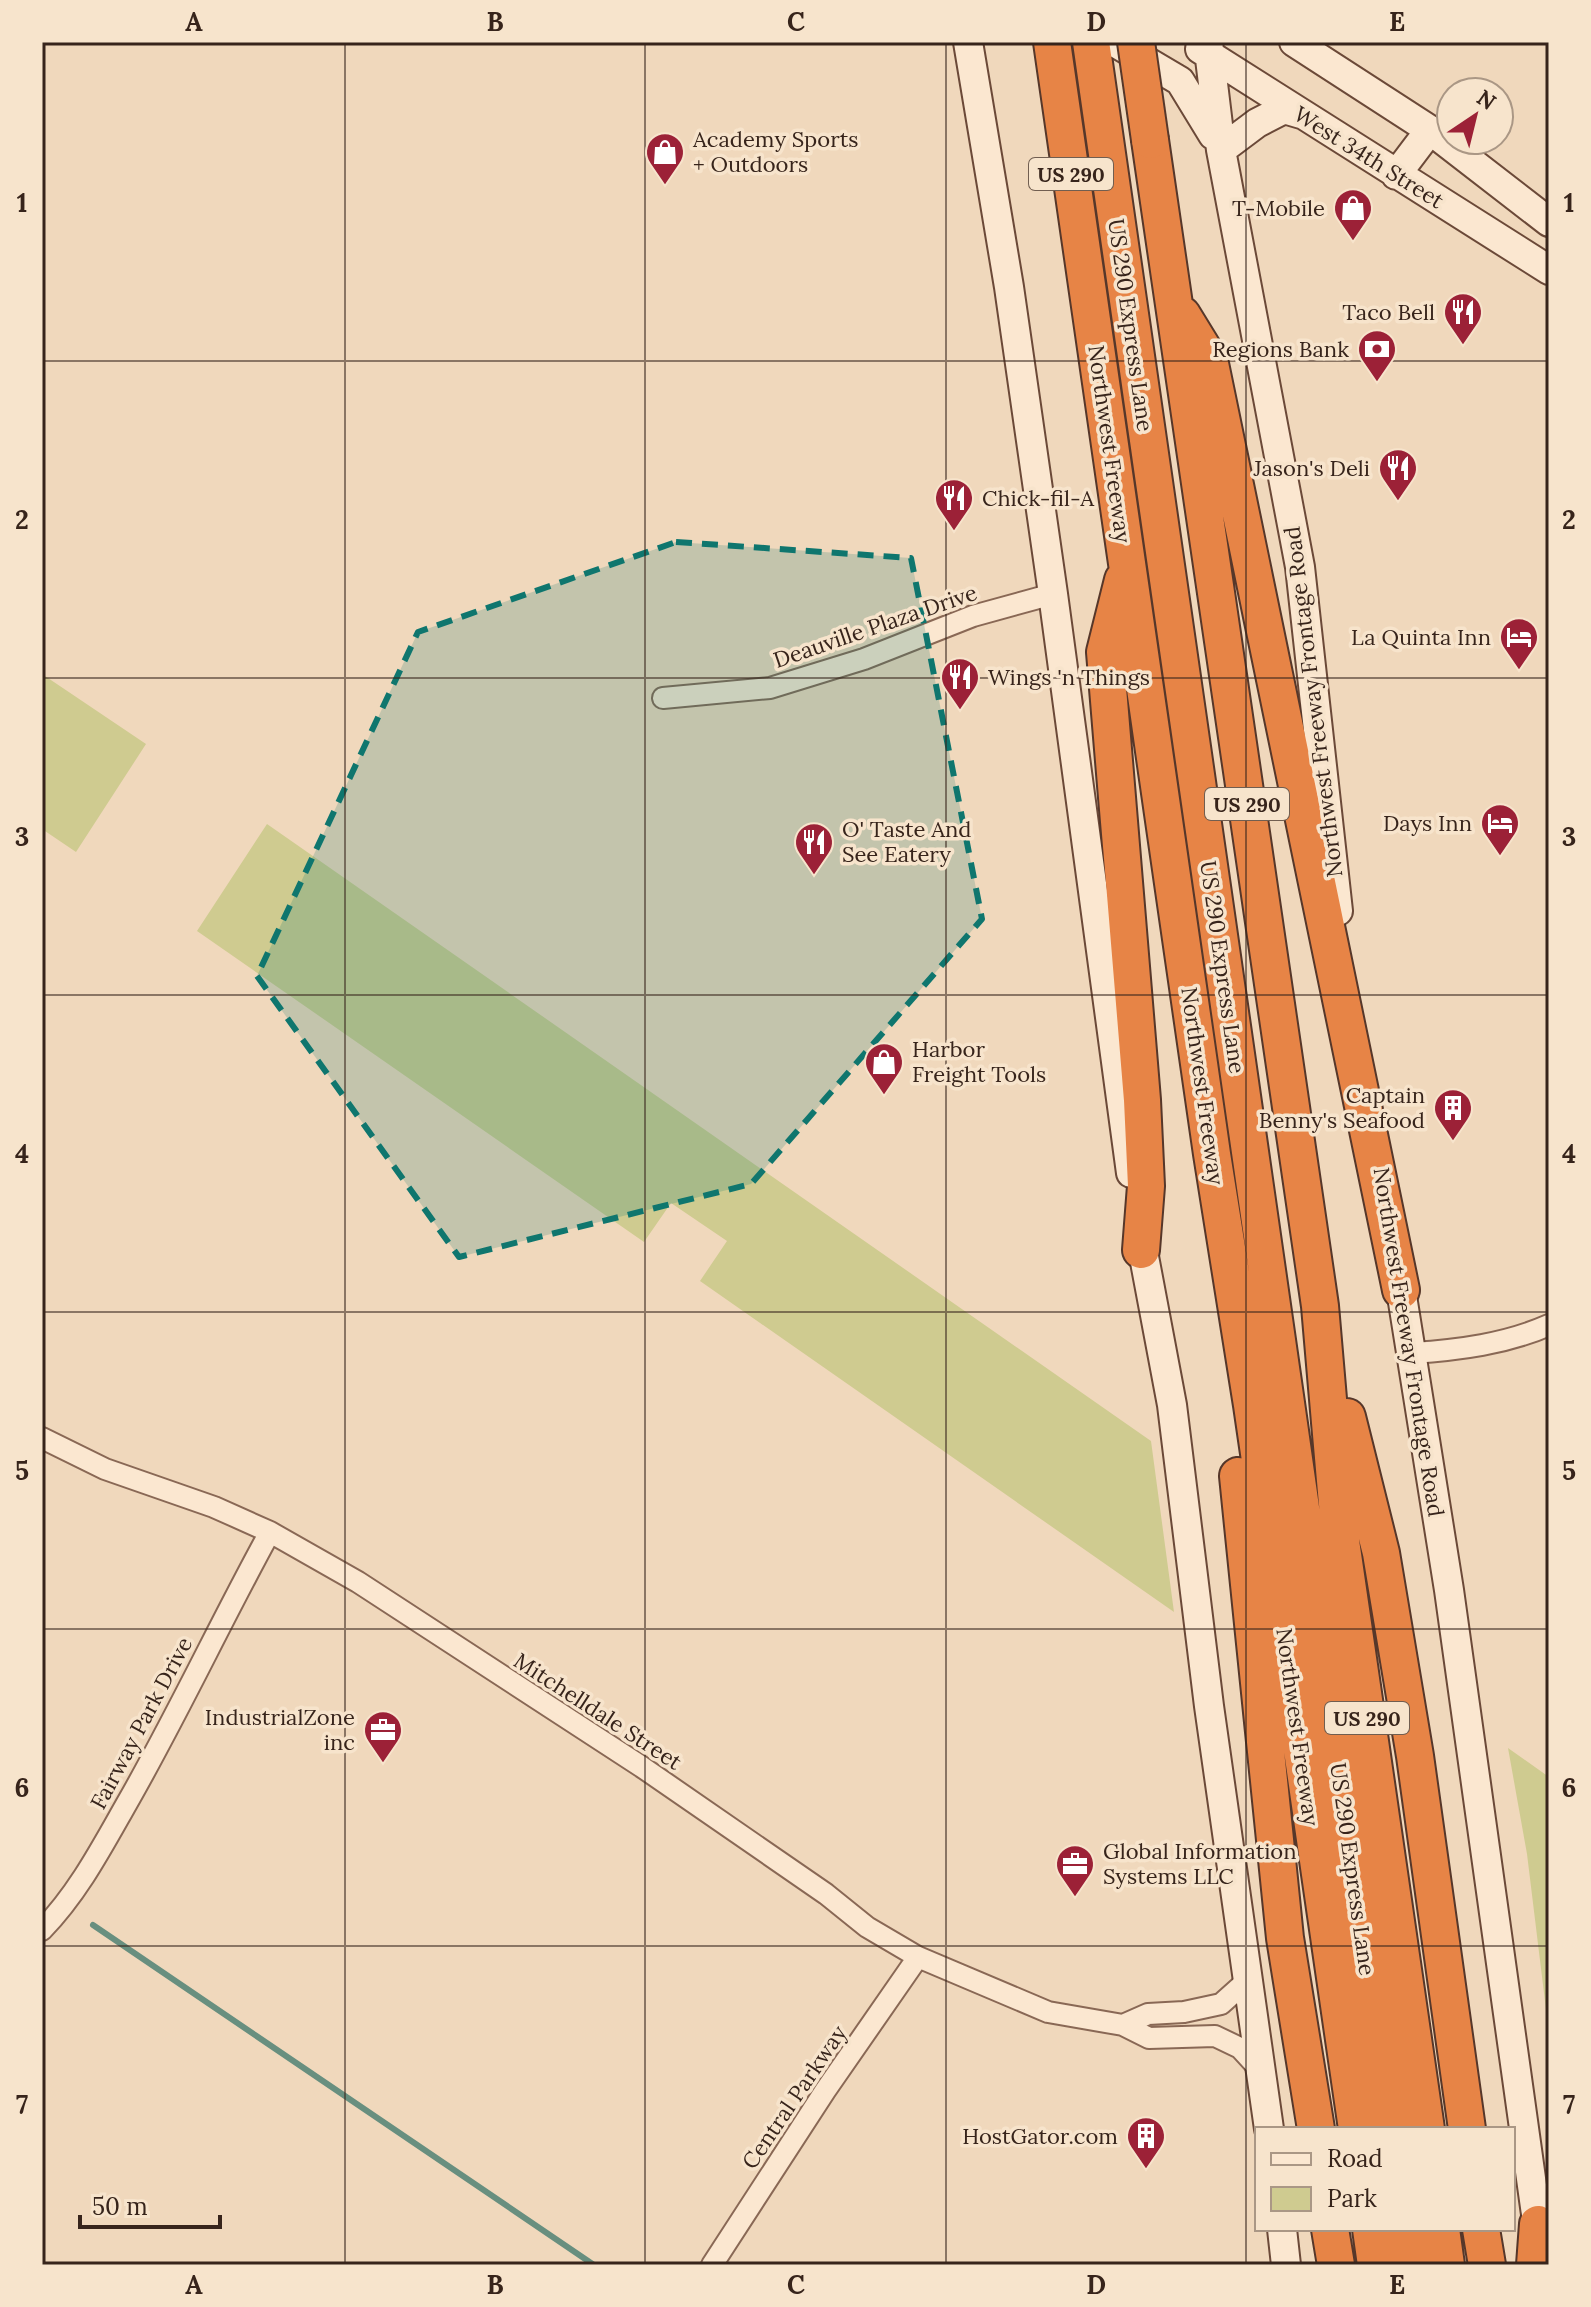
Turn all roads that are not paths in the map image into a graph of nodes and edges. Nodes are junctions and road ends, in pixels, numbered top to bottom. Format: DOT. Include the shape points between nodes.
graph roads {
  1 [pos="968,42"];
  2 [pos="987,42"];
  3 [pos="1052,42"];
  4 [pos="1091,42"];
  5 [pos="1114,42"];
  6 [pos="1136,42"];
  7 [pos="1294,42"];
  8 [pos="1202,46"];
  9 [pos="973,71"];
  10 [pos="1301,114"];
  11 [pos="1430,130"];
  12 [pos="1221,150"];
  13 [pos="1396,175"];
  14 [pos="1549,222"];
  15 [pos="1549,270"];
  16 [pos="1174,302"];
  17 [pos="1127,563"];
  18 [pos="1053,594"];
  19 [pos="663,698"];
  20 [pos="1141,1250"];
  21 [pos="1401,1290"];
  22 [pos="1320,1306"];
  23 [pos="1549,1325"];
  24 [pos="1412,1353"];
  25 [pos="1252,1405"];
  26 [pos="42,1438"];
  27 [pos="270,1532"];
  28 [pos="42,1930"];
  29 [pos="918,1957"];
  30 [pos="1249,1979"];
  31 [pos="1123,2025"];
  32 [pos="1262,2072"];
  33 [pos="1269,2127"];
  34 [pos="1316,2127"];
  35 [pos="1357,2127"];
  36 [pos="1390,2127"];
  37 [pos="1426,2127"];
  38 [pos="1467,2127"];
  39 [pos="1538,2224"];
  40 [pos="1282,2231"];
  41 [pos="1330,2231"];
  42 [pos="1371,2231"];
  43 [pos="1405,2231"];
  44 [pos="1441,2231"];
  45 [pos="1481,2231"];
  46 [pos="712,2265"];
  47 [pos="1286,2265"];
  48 [pos="1336,2265"];
  49 [pos="1376,2265"];
  50 [pos="1410,2265"];
  51 [pos="1446,2265"];
  52 [pos="1487,2265"];
  53 [pos="1535,2265"];
  54 [pos="1542,2265"];
  1 -- 9 [label="main road"];
  2 -- 9 [label="main road"];
  3 -- 17 [label="highway, Northwest Freeway / US 290"];
  4 -- 36 [label="highway, US 290 Express Lane"];
  5 -- 12 [label="main road" via="1180,81"];
  6 -- 16 [label="highway, US 290, bridge"];
  7 -- 11 [label="main road"];
  8 -- 10 [label="main road, West 34th Street"];
  8 -- 12 [label="main road, Northwest Freeway Frontage Road"];
  9 -- 18 [label="main road"];
  10 -- 12 [label="main road" via="1284,109"];
  10 -- 13 [label="main road, West 34th Street"];
  11 -- 13 [label="main road"];
  11 -- 14 [label="main road"];
  12 -- 21 [label="main road, Northwest Freeway Frontage Road" via="1300,567 1343,966"];
  13 -- 15 [label="main road, West 34th Street"];
  16 -- 21 [label="highway" via="1209,359"];
  16 -- 22 [label="highway, US 290"];
  17 -- 20 [label="highway" via="1105,652 1142,1100 1146,1186"];
  17 -- 25 [label="highway, Northwest Freeway / US 290"];
  18 -- 19 [label="street, Deauville Plaza Drive" via="973,616 864,659 770,688"];
  18 -- 20 [label="main road"];
  20 -- 30 [label="main road" via="1172,1405"];
  21 -- 24 [label="main road, Northwest Freeway Frontage Road"];
  22 -- 37 [label="highway, US 290" via="1339,1527"];
  22 -- 38 [label="highway" via="1381,1553"];
  23 -- 24 [label="street" via="1509,1339"];
  24 -- 39 [label="main road, Northwest Freeway Frontage Road"];
  25 -- 34 [label="highway" via="1236,1457 1280,1893"];
  25 -- 35 [label="highway, Northwest Freeway / US 290"];
  26 -- 27 [label="street, Mitchelldale Street" via="105,1469"];
  27 -- 28 [label="street, Fairway Park Drive" via="90,1869"];
  27 -- 29 [label="street, Mitchelldale Street" via="358,1582 642,1767 867,1927"];
  29 -- 31 [label="street, Mitchelldale Street" via="1048,2012"];
  29 -- 46 [label="street, Central Parkway"];
  30 -- 31 [label="street, Mitchelldale Street" via="1221,2004 1148,2014"];
  30 -- 32 [label="main road"];
  31 -- 32 [label="street, Mitchelldale Street" via="1149,2038 1215,2036 1240,2048"];
  32 -- 33 [label="main road"];
  39 -- 53 [label="highway"];
  39 -- 54 [label="main road, Northwest Freeway Frontage Road"];
  40 -- 47 [label="main road"];
  41 -- 48 [label="highway"];
  42 -- 49 [label="highway"];
  43 -- 50 [label="highway"];
  44 -- 51 [label="highway"];
  45 -- 52 [label="highway"];
}
